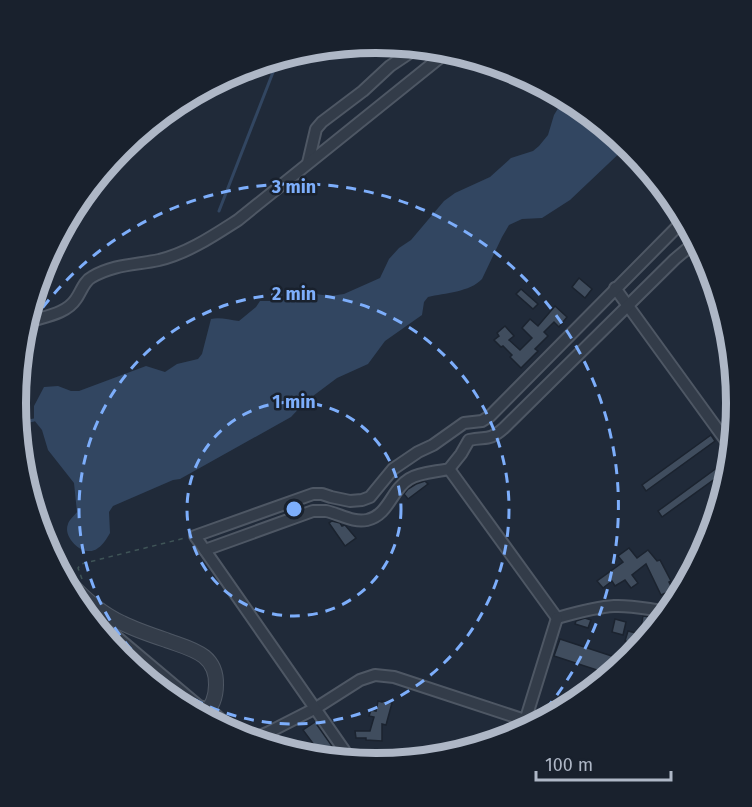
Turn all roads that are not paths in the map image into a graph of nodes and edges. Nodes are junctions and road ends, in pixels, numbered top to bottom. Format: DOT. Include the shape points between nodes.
graph roads {
  1 [pos="407,55"];
  2 [pos="438,59"];
  3 [pos="308,163"];
  4 [pos="678,226"];
  5 [pos="690,247"];
  6 [pos="615,288"];
  7 [pos="627,306"];
  8 [pos="36,320"];
  9 [pos="725,439"];
  10 [pos="449,470"];
  11 [pos="205,550"];
  12 [pos="83,594"];
  13 [pos="659,610"];
  14 [pos="557,618"];
  15 [pos="107,629"];
  16 [pos="198,705"];
  17 [pos="316,708"];
  18 [pos="208,711"];
  19 [pos="529,719"];
  20 [pos="520,723"];
  21 [pos="262,735"];
  22 [pos="346,752"];
  1 -- 3 [label="street" via="322,122 316,129"];
  2 -- 3 [label="street"];
  3 -- 8 [label="street" via="238,220 205,241 159,260 106,270 89,278 75,302 63,311"];
  4 -- 6 [label="street"];
  5 -- 7 [label="street"];
  6 -- 7 [label="street"];
  6 -- 11 [label="street" via="490,416 464,423 418,452 393,469 370,497 350,501 314,494 195,536"];
  7 -- 9 [label="street"];
  7 -- 10 [label="street" via="494,437 469,440"];
  10 -- 11 [label="street" via="409,479 380,514 364,521 313,511"];
  10 -- 14 [label="street"];
  11 -- 17 [label="street"];
  12 -- 18 [label="street" via="122,623 191,648 206,658 216,683"];
  13 -- 14 [label="street" via="614,606"];
  14 -- 19 [label="street"];
  15 -- 16 [label="street"];
  17 -- 20 [label="street" via="375,675 394,677"];
  17 -- 21 [label="street"];
  17 -- 22 [label="street"];
}
